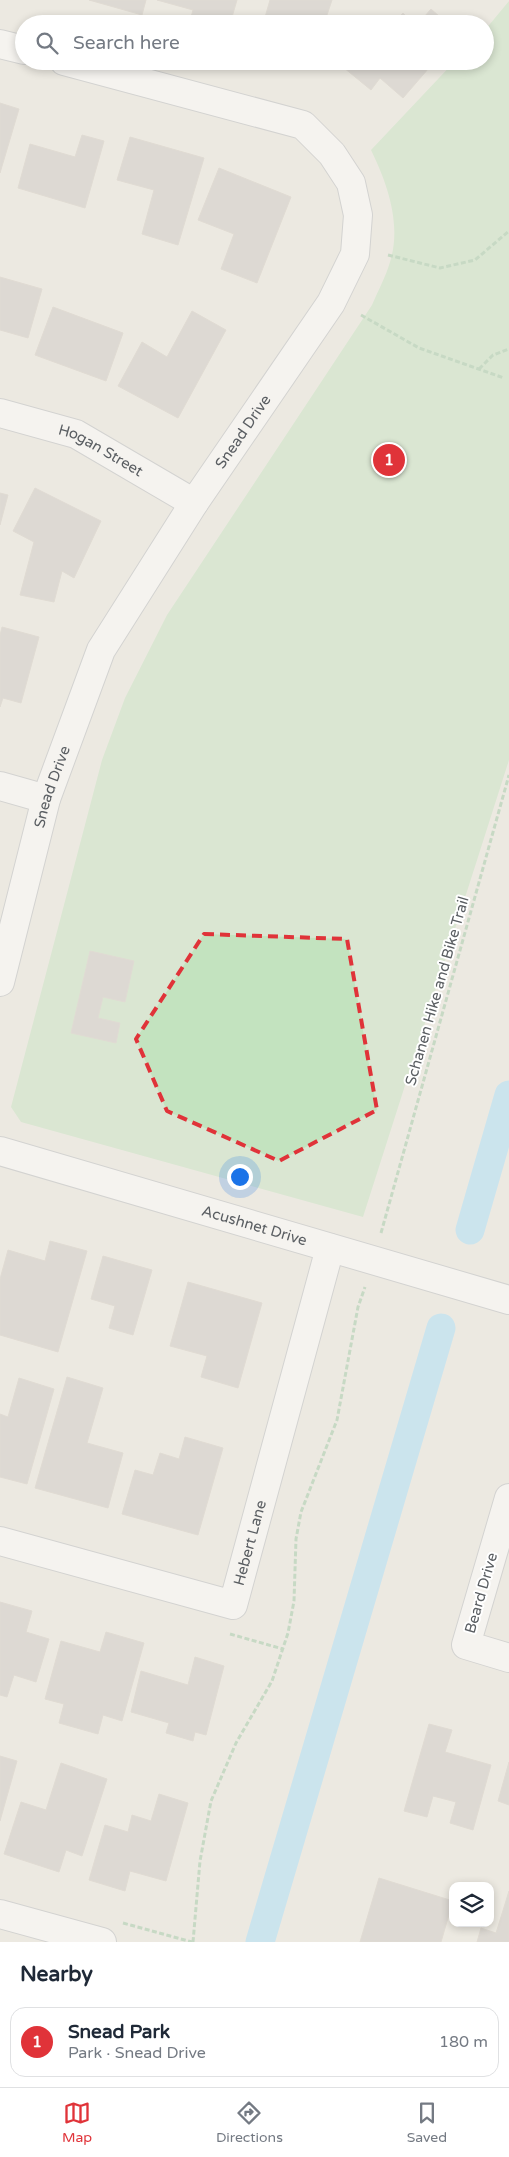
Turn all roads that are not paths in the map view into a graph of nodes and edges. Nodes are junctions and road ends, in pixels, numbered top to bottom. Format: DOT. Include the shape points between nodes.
graph roads {
  1 [pos="0,44"];
  2 [pos="15,48"];
  3 [pos="98,70"];
  4 [pos="0,413"];
  5 [pos="194,503"];
  6 [pos="0,786"];
  7 [pos="46,799"];
  8 [pos="0,982"];
  9 [pos="0,1151"];
  10 [pos="330,1248"];
  11 [pos="509,1300"];
  12 [pos="509,1498"];
  13 [pos="0,1541"];
  14 [pos="509,1658"];
  15 [pos="0,1914"];
  16 [pos="102,1942"];
  1 -- 2 [label="street"];
  3 -- 5 [label="street, Snead Drive" via="304,125 332,154 351,183 358,215 355,254 331,303"];
  4 -- 5 [label="street, Hogan Street" via="76,434"];
  5 -- 7 [label="street, Snead Drive" via="101,650"];
  6 -- 7 [label="street"];
  7 -- 8 [label="street, Snead Drive"];
  9 -- 10 [label="street, Acushnet Drive"];
  10 -- 11 [label="street, Acushnet Drive"];
  10 -- 13 [label="street, Hebert Lane" via="233,1605"];
  12 -- 14 [label="street, Beard Drive" via="466,1646"];
  15 -- 16 [label="street"];
}
